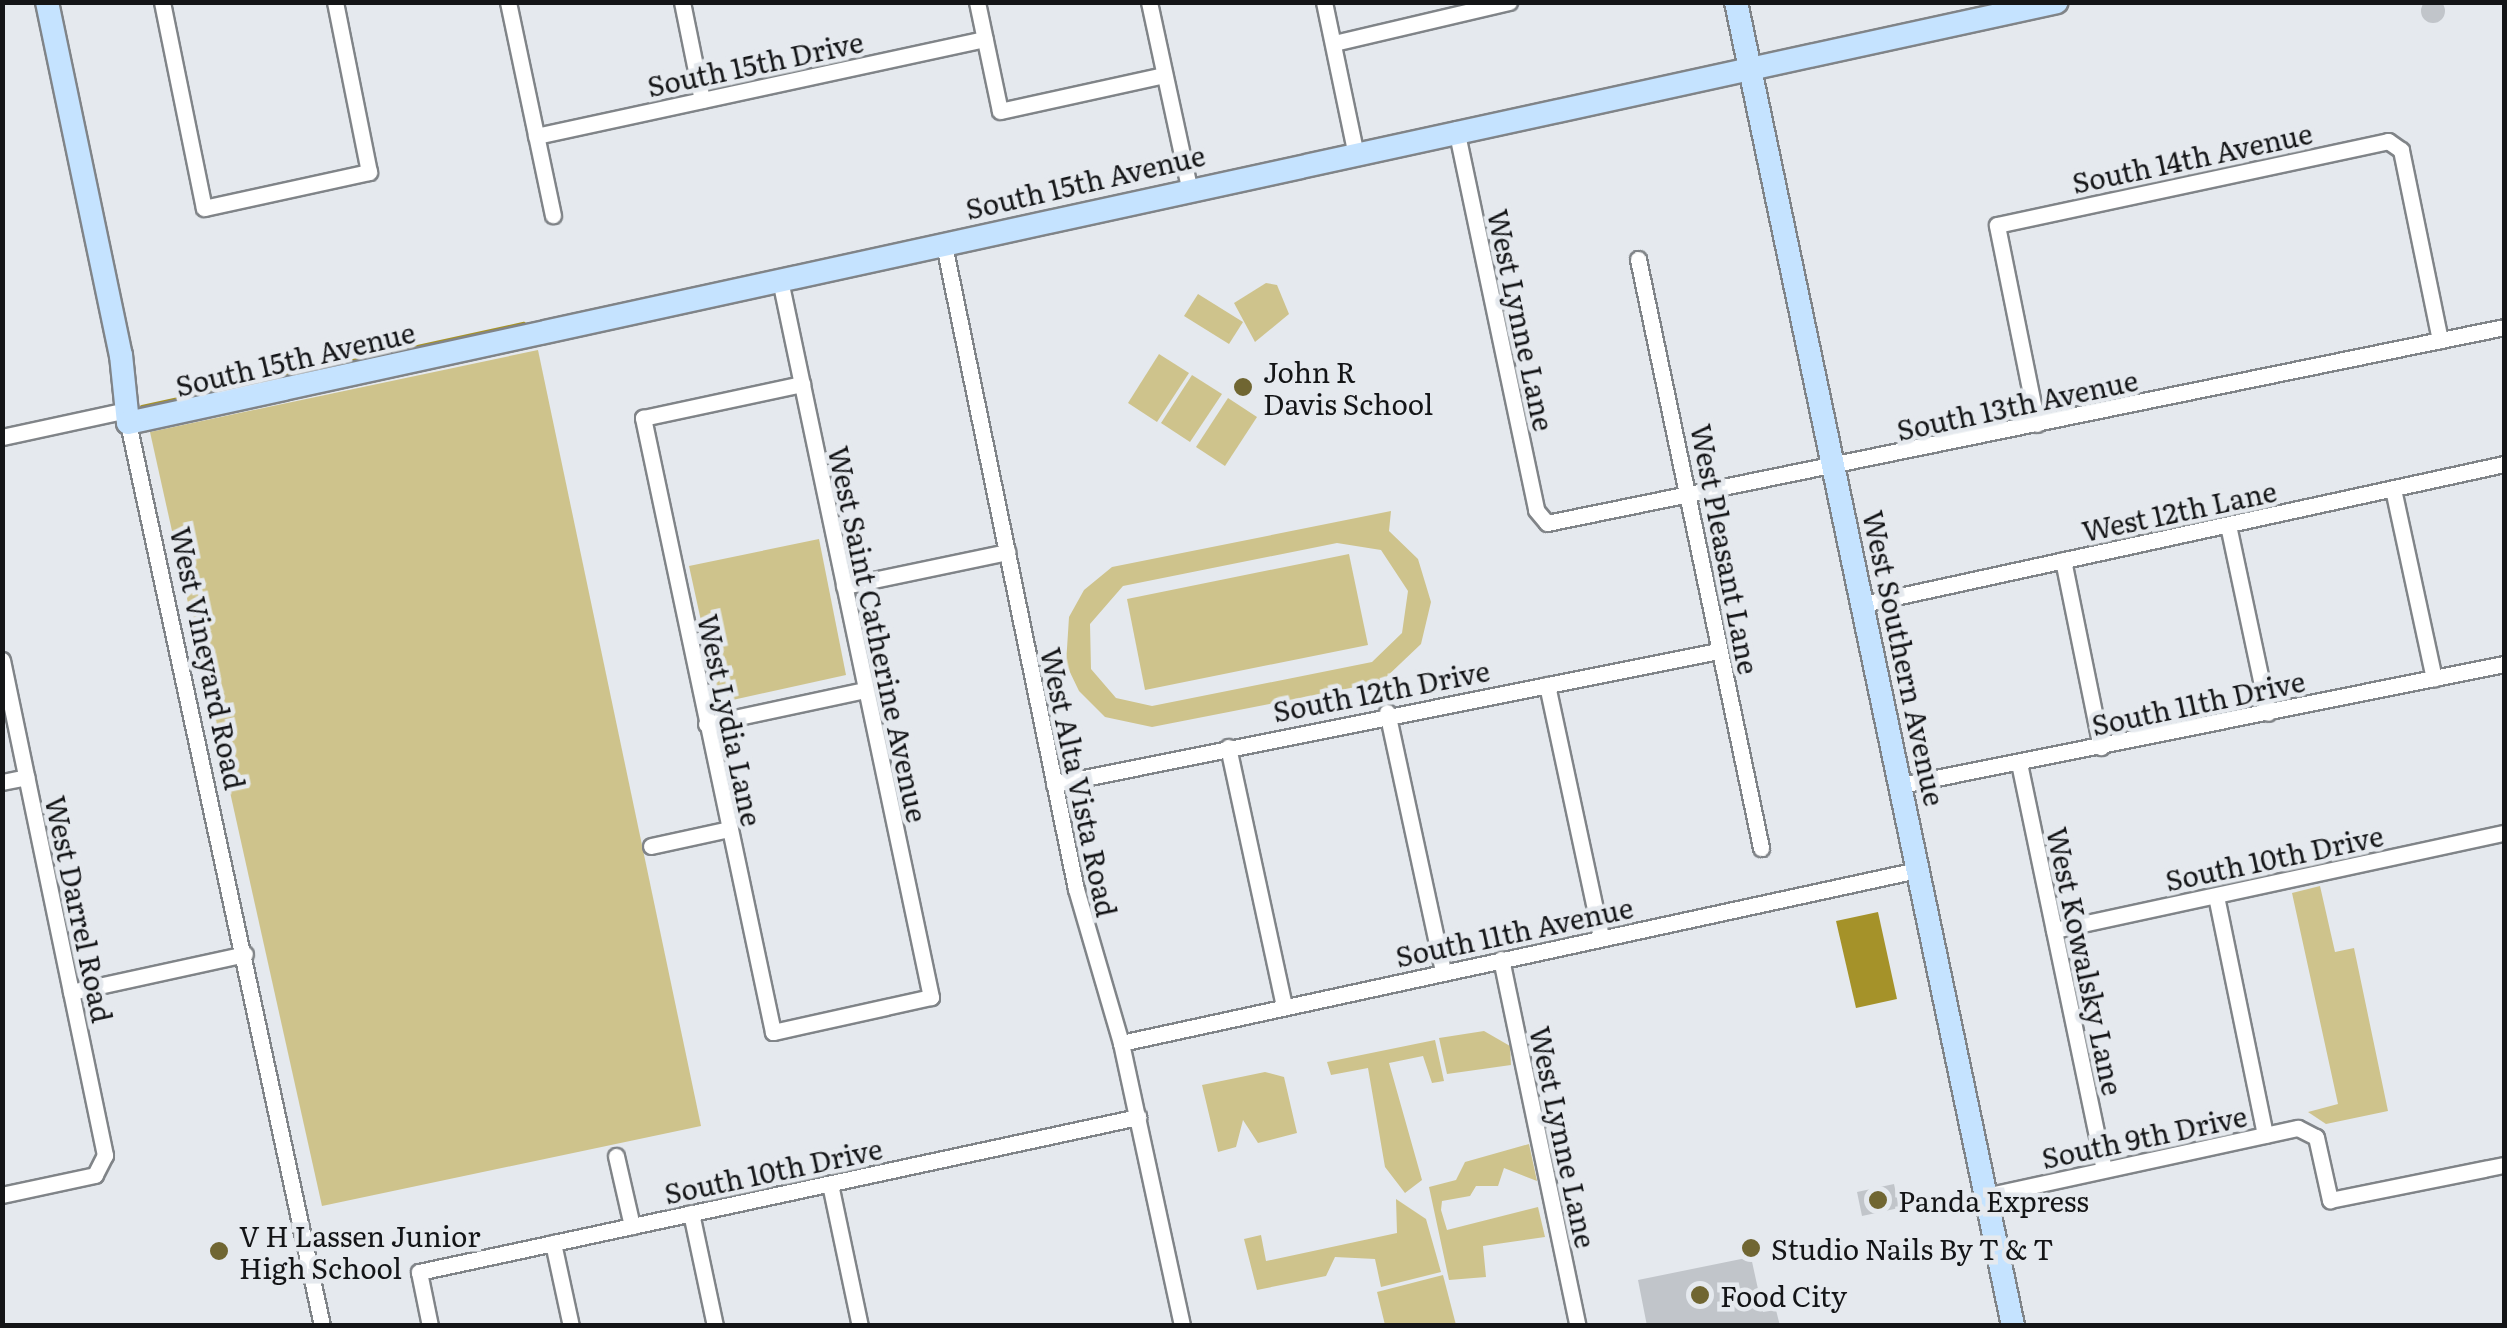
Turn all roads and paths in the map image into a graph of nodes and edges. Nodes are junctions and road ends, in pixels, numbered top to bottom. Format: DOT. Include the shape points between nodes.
graph roads {
  1 [pos="47,2"];
  2 [pos="162,2"];
  3 [pos="335,2"];
  4 [pos="508,2"];
  5 [pos="682,2"];
  6 [pos="977,2"];
  7 [pos="1150,2"];
  8 [pos="1324,2"];
  9 [pos="1736,2"];
  10 [pos="2057,2"];
  11 [pos="1502,3"];
  12 [pos="985,39"];
  13 [pos="1334,43"];
  14 [pos="1750,67"];
  15 [pos="1164,75"];
  16 [pos="702,100"];
  17 [pos="1456,130"];
  18 [pos="536,136"];
  19 [pos="1355,152"];
  20 [pos="1188,187"];
  21 [pos="553,215"];
  22 [pos="944,245"];
  23 [pos="1638,259"];
  24 [pos="780,280"];
  25 [pos="2504,327"];
  26 [pos="2440,340"];
  27 [pos="802,384"];
  28 [pos="128,417"];
  29 [pos="2037,424"];
  30 [pos="2,437"];
  31 [pos="2504,464"];
  32 [pos="1835,470"];
  33 [pos="2393,489"];
  34 [pos="1691,494"];
  35 [pos="1541,520"];
  36 [pos="2228,525"];
  37 [pos="1007,552"];
  38 [pos="2063,560"];
  39 [pos="844,586"];
  40 [pos="1863,604"];
  41 [pos="1718,651"];
  42 [pos="2,660"];
  43 [pos="2504,664"];
  44 [pos="2434,679"];
  45 [pos="1548,685"];
  46 [pos="865,690"];
  47 [pos="1387,712"];
  48 [pos="2268,713"];
  49 [pos="706,724"];
  50 [pos="1228,747"];
  51 [pos="2102,747"];
  52 [pos="2019,763"];
  53 [pos="27,777"];
  54 [pos="2,782"];
  55 [pos="1054,784"];
  56 [pos="1901,785"];
  57 [pos="728,829"];
  58 [pos="2504,833"];
  59 [pos="651,846"];
  60 [pos="1761,848"];
  61 [pos="1917,870"];
  62 [pos="2216,896"];
  63 [pos="2054,930"];
  64 [pos="1601,937"];
  65 [pos="245,954"];
  66 [pos="1501,959"];
  67 [pos="1443,972"];
  68 [pos="71,992"];
  69 [pos="1284,1006"];
  70 [pos="773,1032"];
  71 [pos="1121,1042"];
  72 [pos="1138,1117"];
  73 [pos="2265,1135"];
  74 [pos="616,1156"];
  75 [pos="2504,1165"];
  76 [pos="2104,1170"];
  77 [pos="830,1184"];
  78 [pos="2,1195"];
  79 [pos="1985,1196"];
  80 [pos="691,1214"];
  81 [pos="632,1226"];
  82 [pos="552,1243"];
  83 [pos="322,1326"];
  84 [pos="430,1326"];
  85 [pos="570,1326"];
  86 [pos="715,1326"];
  87 [pos="860,1326"];
  88 [pos="1182,1326"];
  89 [pos="1578,1326"];
  90 [pos="2012,1326"];
  1 -- 28 [label="street, West Vineyard Road"];
  2 -- 3 [label="street" via="204,208 370,172"];
  4 -- 18 [label="street"];
  5 -- 16 [label="street"];
  6 -- 12 [label="street"];
  7 -- 15 [label="street"];
  8 -- 13 [label="street"];
  9 -- 14 [label="street, West Southern Avenue"];
  10 -- 14 [label="street, South 15th Avenue"];
  11 -- 13 [label="street"];
  12 -- 15 [label="street" via="1000,112"];
  12 -- 16 [label="street, South 15th Drive"];
  13 -- 19 [label="street"];
  14 -- 17 [label="street, South 15th Avenue"];
  14 -- 32 [label="street, West Southern Avenue"];
  15 -- 20 [label="street"];
  16 -- 18 [label="street, South 15th Drive"];
  17 -- 19 [label="street, South 15th Avenue"];
  17 -- 35 [label="street, West Lynne Lane"];
  18 -- 21 [label="street"];
  19 -- 20 [label="street, South 15th Avenue"];
  20 -- 22 [label="street, South 15th Avenue"];
  22 -- 24 [label="street, South 15th Avenue"];
  22 -- 37 [label="street, West Alta Vista Road"];
  23 -- 34 [label="street, West Pleasant Lane"];
  24 -- 27 [label="street, West Saint Catherine Avenue"];
  24 -- 28 [label="street, South 15th Avenue"];
  25 -- 26 [label="street, South 13th Avenue"];
  26 -- 29 [label="street, South 13th Avenue"];
  26 -- 29 [label="street, South 14th Avenue" via="2397,141 1997,225"];
  27 -- 39 [label="street, West Saint Catherine Avenue"];
  27 -- 49 [label="street, West Lydia Lane" via="643,418"];
  28 -- 30 [label="street, South 15th Avenue"];
  28 -- 65 [label="street, West Vineyard Road"];
  29 -- 32 [label="street, South 13th Avenue"];
  31 -- 33 [label="street, West 12th Lane"];
  32 -- 34 [label="street, South 13th Avenue"];
  32 -- 40 [label="street, West Southern Avenue"];
  33 -- 36 [label="street, West 12th Lane"];
  33 -- 44 [label="street"];
  34 -- 35 [label="street, South 13th Avenue"];
  34 -- 41 [label="street, West Pleasant Lane"];
  36 -- 38 [label="street, West 12th Lane"];
  36 -- 48 [label="street"];
  37 -- 39 [label="street"];
  37 -- 55 [label="street, West Alta Vista Road"];
  38 -- 40 [label="street, West 12th Lane"];
  38 -- 51 [label="street"];
  39 -- 46 [label="street, West Saint Catherine Avenue"];
  40 -- 56 [label="street, West Southern Avenue"];
  41 -- 45 [label="street, South 12th Drive"];
  41 -- 60 [label="street, West Pleasant Lane"];
  42 -- 53 [label="street, West Darrel Road"];
  43 -- 44 [label="street, South 11th Drive"];
  44 -- 48 [label="street, South 11th Drive"];
  45 -- 47 [label="street, South 12th Drive"];
  45 -- 64 [label="street"];
  46 -- 49 [label="street"];
  46 -- 70 [label="street, West Saint Catherine Avenue" via="931,997"];
  47 -- 50 [label="street, South 12th Drive"];
  47 -- 67 [label="street"];
  48 -- 51 [label="street, South 11th Drive"];
  49 -- 57 [label="street, West Lydia Lane"];
  50 -- 55 [label="street, South 12th Drive"];
  50 -- 69 [label="street"];
  51 -- 52 [label="street, South 11th Drive"];
  52 -- 56 [label="street, South 11th Drive"];
  52 -- 63 [label="street, West Kowalsky Lane"];
  53 -- 54 [label="street"];
  53 -- 68 [label="street, West Darrel Road"];
  55 -- 71 [label="street, West Alta Vista Road" via="1088,940"];
  56 -- 61 [label="street, West Southern Avenue"];
  57 -- 59 [label="street"];
  57 -- 70 [label="street, West Lydia Lane"];
  58 -- 62 [label="street, South 10th Drive"];
  61 -- 64 [label="street, South 11th Avenue"];
  61 -- 79 [label="street, West Southern Avenue"];
  62 -- 63 [label="street, South 10th Drive"];
  62 -- 73 [label="street"];
  63 -- 76 [label="street, West Kowalsky Lane"];
  64 -- 66 [label="street, South 11th Avenue"];
  65 -- 68 [label="street"];
  65 -- 83 [label="street, West Vineyard Road"];
  66 -- 67 [label="street, South 11th Avenue"];
  66 -- 89 [label="street, West Lynne Lane"];
  67 -- 69 [label="street, South 11th Avenue"];
  68 -- 78 [label="street, West Darrel Road" via="104,1169"];
  69 -- 71 [label="street, South 11th Avenue"];
  71 -- 72 [label="street, West Alta Vista Road"];
  72 -- 77 [label="street, South 10th Drive"];
  72 -- 88 [label="street, West Alta Vista Road"];
  73 -- 75 [label="street, South 9th Drive" via="2312,1132 2330,1200"];
  73 -- 76 [label="street, South 9th Drive"];
  74 -- 81 [label="street"];
  76 -- 79 [label="street, South 9th Drive"];
  77 -- 80 [label="street, South 10th Drive"];
  77 -- 87 [label="street"];
  79 -- 90 [label="street, West Southern Avenue"];
  80 -- 81 [label="street, South 10th Drive"];
  80 -- 86 [label="street"];
  81 -- 82 [label="street, South 10th Drive"];
  82 -- 84 [label="street, South 10th Drive" via="419,1272"];
  82 -- 85 [label="street"];
}
